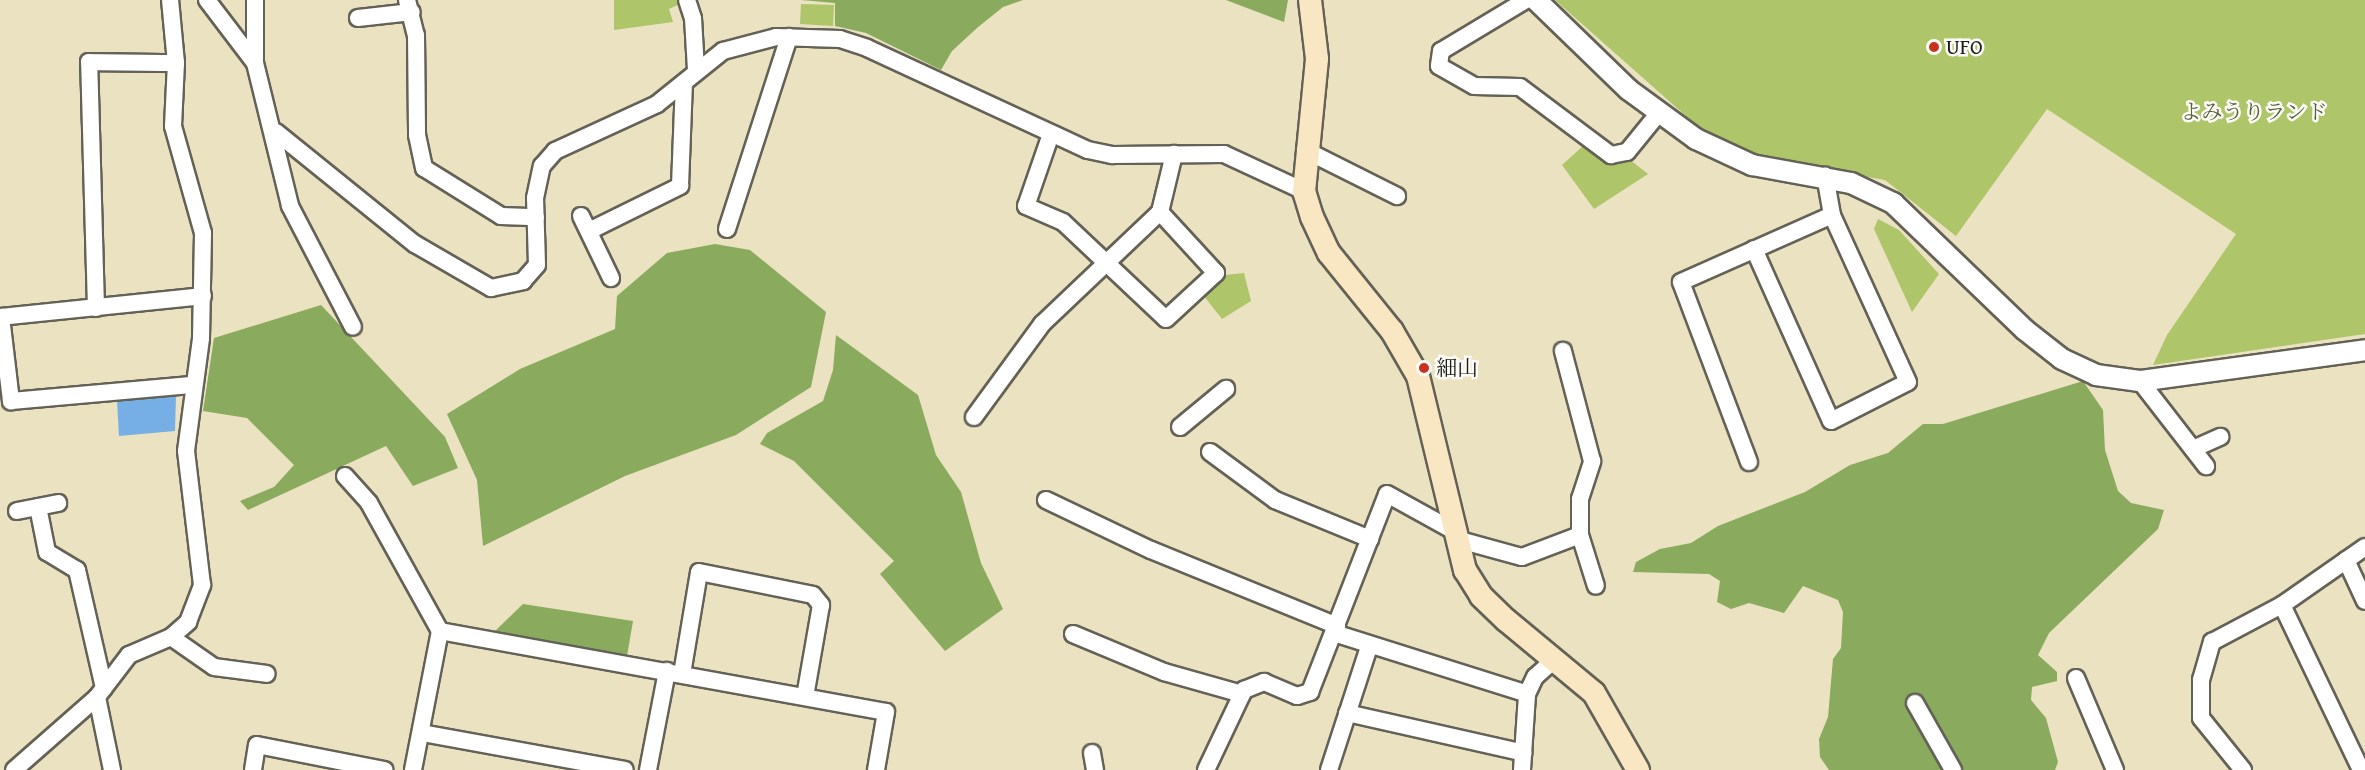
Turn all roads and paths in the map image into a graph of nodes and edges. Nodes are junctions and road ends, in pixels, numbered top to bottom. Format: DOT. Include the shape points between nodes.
graph roads {
  1 [pos="170,0"];
  2 [pos="207,0"];
  3 [pos="255,0"];
  4 [pos="687,0"];
  5 [pos="1310,0"];
  6 [pos="1526,0"];
  7 [pos="1536,0"];
  8 [pos="410,6"];
  9 [pos="358,18"];
  10 [pos="789,37"];
  11 [pos="176,63"];
  12 [pos="255,63"];
  13 [pos="696,70"];
  14 [pos="684,84"];
  15 [pos="1658,114"];
  16 [pos="276,132"];
  17 [pos="1051,134"];
  18 [pos="1305,150"];
  19 [pos="1174,154"];
  20 [pos="1825,176"];
  21 [pos="1304,191"];
  22 [pos="1397,196"];
  23 [pos="1160,212"];
  24 [pos="1832,215"];
  25 [pos="536,217"];
  26 [pos="727,229"];
  27 [pos="1754,249"];
  28 [pos="1107,263"];
  29 [pos="611,278"];
  30 [pos="203,297"];
  31 [pos="96,308"];
  32 [pos="1,317"];
  33 [pos="353,327"];
  34 [pos="2365,350"];
  35 [pos="1563,351"];
  36 [pos="2140,381"];
  37 [pos="190,385"];
  38 [pos="1226,389"];
  39 [pos="974,417"];
  40 [pos="1180,428"];
  41 [pos="2220,436"];
  42 [pos="2193,449"];
  43 [pos="1210,452"];
  44 [pos="1749,462"];
  45 [pos="2206,466"];
  46 [pos="345,476"];
  47 [pos="1046,500"];
  48 [pos="58,503"];
  49 [pos="38,507"];
  50 [pos="17,511"];
  51 [pos="1455,535"];
  52 [pos="1580,535"];
  53 [pos="1370,539"];
  54 [pos="2365,547"];
  55 [pos="2346,560"];
  56 [pos="1596,586"];
  57 [pos="2365,601"];
  58 [pos="2282,604"];
  59 [pos="1335,629"];
  60 [pos="440,631"];
  61 [pos="1073,634"];
  62 [pos="171,637"];
  63 [pos="1369,647"];
  64 [pos="1556,658"];
  65 [pos="674,672"];
  66 [pos="267,674"];
  67 [pos="2076,678"];
  68 [pos="100,692"];
  69 [pos="1243,692"];
  70 [pos="1527,694"];
  71 [pos="805,697"];
  72 [pos="1915,703"];
  73 [pos="1347,713"];
  74 [pos="422,733"];
  75 [pos="1092,753"];
  76 [pos="1523,762"];
  77 [pos="14,770"];
  78 [pos="112,770"];
  79 [pos="253,770"];
  80 [pos="385,770"];
  81 [pos="413,770"];
  82 [pos="625,770"];
  83 [pos="648,770"];
  84 [pos="876,770"];
  85 [pos="1095,770"];
  86 [pos="1206,770"];
  87 [pos="1329,770"];
  88 [pos="1638,770"];
  89 [pos="1953,770"];
  90 [pos="2115,770"];
  91 [pos="2243,770"];
  92 [pos="2361,770"];
  1 -- 11 [label="street"];
  2 -- 12 [label="street"];
  3 -- 12 [label="street"];
  4 -- 13 [label="street" via="693,18"];
  5 -- 18 [label="main road" via="1323,87"];
  6 -- 15 [label="street" via="1441,51 1439,66 1474,86 1520,87 1611,155 1627,152"];
  7 -- 15 [label="street"];
  8 -- 9 [label="street"];
  8 -- 25 [label="street" via="417,135 424,168 501,216"];
  10 -- 13 [label="street" via="751,40"];
  10 -- 17 [label="street" via="840,39 867,48"];
  10 -- 26 [label="street"];
  11 -- 30 [label="street" via="173,126 203,233"];
  11 -- 31 [label="street" via="89,62"];
  12 -- 16 [label="street"];
  13 -- 14 [label="street"];
  14 -- 25 [label="street" via="657,104 555,152 542,166"];
  14 -- 29 [label="street" via="680,186 585,224"];
  15 -- 20 [label="street" via="1743,161 1774,171"];
  16 -- 25 [label="street" via="415,244 491,288 523,280 537,265"];
  16 -- 33 [label="street" via="290,206"];
  17 -- 19 [label="street" via="1112,155"];
  17 -- 28 [label="street" via="1026,206 1063,222"];
  18 -- 21 [label="main road"];
  18 -- 22 [label="street"];
  19 -- 21 [label="street" via="1224,154"];
  19 -- 23 [label="street"];
  20 -- 24 [label="street"];
  20 -- 36 [label="street" via="1893,203 2062,359 2096,375"];
  21 -- 51 [label="main road" via="1329,253 1392,331 1418,376 1435,430"];
  23 -- 28 [label="street"];
  23 -- 28 [label="street" via="1216,273 1166,319"];
  24 -- 27 [label="street"];
  24 -- 27 [label="street" via="1908,382 1832,421"];
  27 -- 44 [label="street" via="1681,282"];
  28 -- 39 [label="street" via="1042,324"];
  30 -- 31 [label="street"];
  30 -- 37 [label="street"];
  31 -- 32 [label="street"];
  32 -- 37 [label="street" via="11,402"];
  34 -- 36 [label="street"];
  35 -- 52 [label="street" via="1592,460 1580,499"];
  36 -- 42 [label="street"];
  37 -- 62 [label="street" via="186,451 202,585 188,622"];
  38 -- 40 [label="street"];
  41 -- 42 [label="street"];
  42 -- 45 [label="street"];
  43 -- 53 [label="street" via="1275,500"];
  46 -- 60 [label="street" via="369,503"];
  47 -- 59 [label="street"];
  48 -- 49 [label="street"];
  49 -- 50 [label="street"];
  49 -- 68 [label="street" via="46,552 77,570"];
  51 -- 52 [label="street" via="1522,557"];
  51 -- 53 [label="street" via="1387,494"];
  51 -- 64 [label="main road" via="1465,570 1481,596"];
  52 -- 56 [label="street"];
  53 -- 59 [label="street"];
  54 -- 55 [label="street"];
  55 -- 57 [label="street"];
  55 -- 58 [label="street"];
  58 -- 91 [label="street" via="2212,642 2208,651 2201,718"];
  58 -- 92 [label="street"];
  59 -- 63 [label="street"];
  59 -- 69 [label="street" via="1310,692 1297,696 1264,682"];
  60 -- 65 [label="street"];
  60 -- 74 [label="street"];
  61 -- 69 [label="street" via="1164,672"];
  62 -- 66 [label="street" via="214,667"];
  62 -- 68 [label="street" via="129,655"];
  63 -- 70 [label="street"];
  63 -- 73 [label="street"];
  64 -- 70 [label="street" via="1535,676"];
  64 -- 88 [label="main road" via="1594,693"];
  65 -- 71 [label="street"];
  65 -- 71 [label="street" via="699,572 817,600 821,605"];
  65 -- 83 [label="street"];
  67 -- 90 [label="street"];
  68 -- 77 [label="street"];
  68 -- 78 [label="street"];
  69 -- 86 [label="street"];
  70 -- 76 [label="street"];
  71 -- 84 [label="street" via="886,712"];
  72 -- 89 [label="street"];
  73 -- 76 [label="street"];
  73 -- 87 [label="street"];
  74 -- 81 [label="street"];
  74 -- 82 [label="street"];
  75 -- 85 [label="street"];
  79 -- 80 [label="street" via="257,745"];
}
